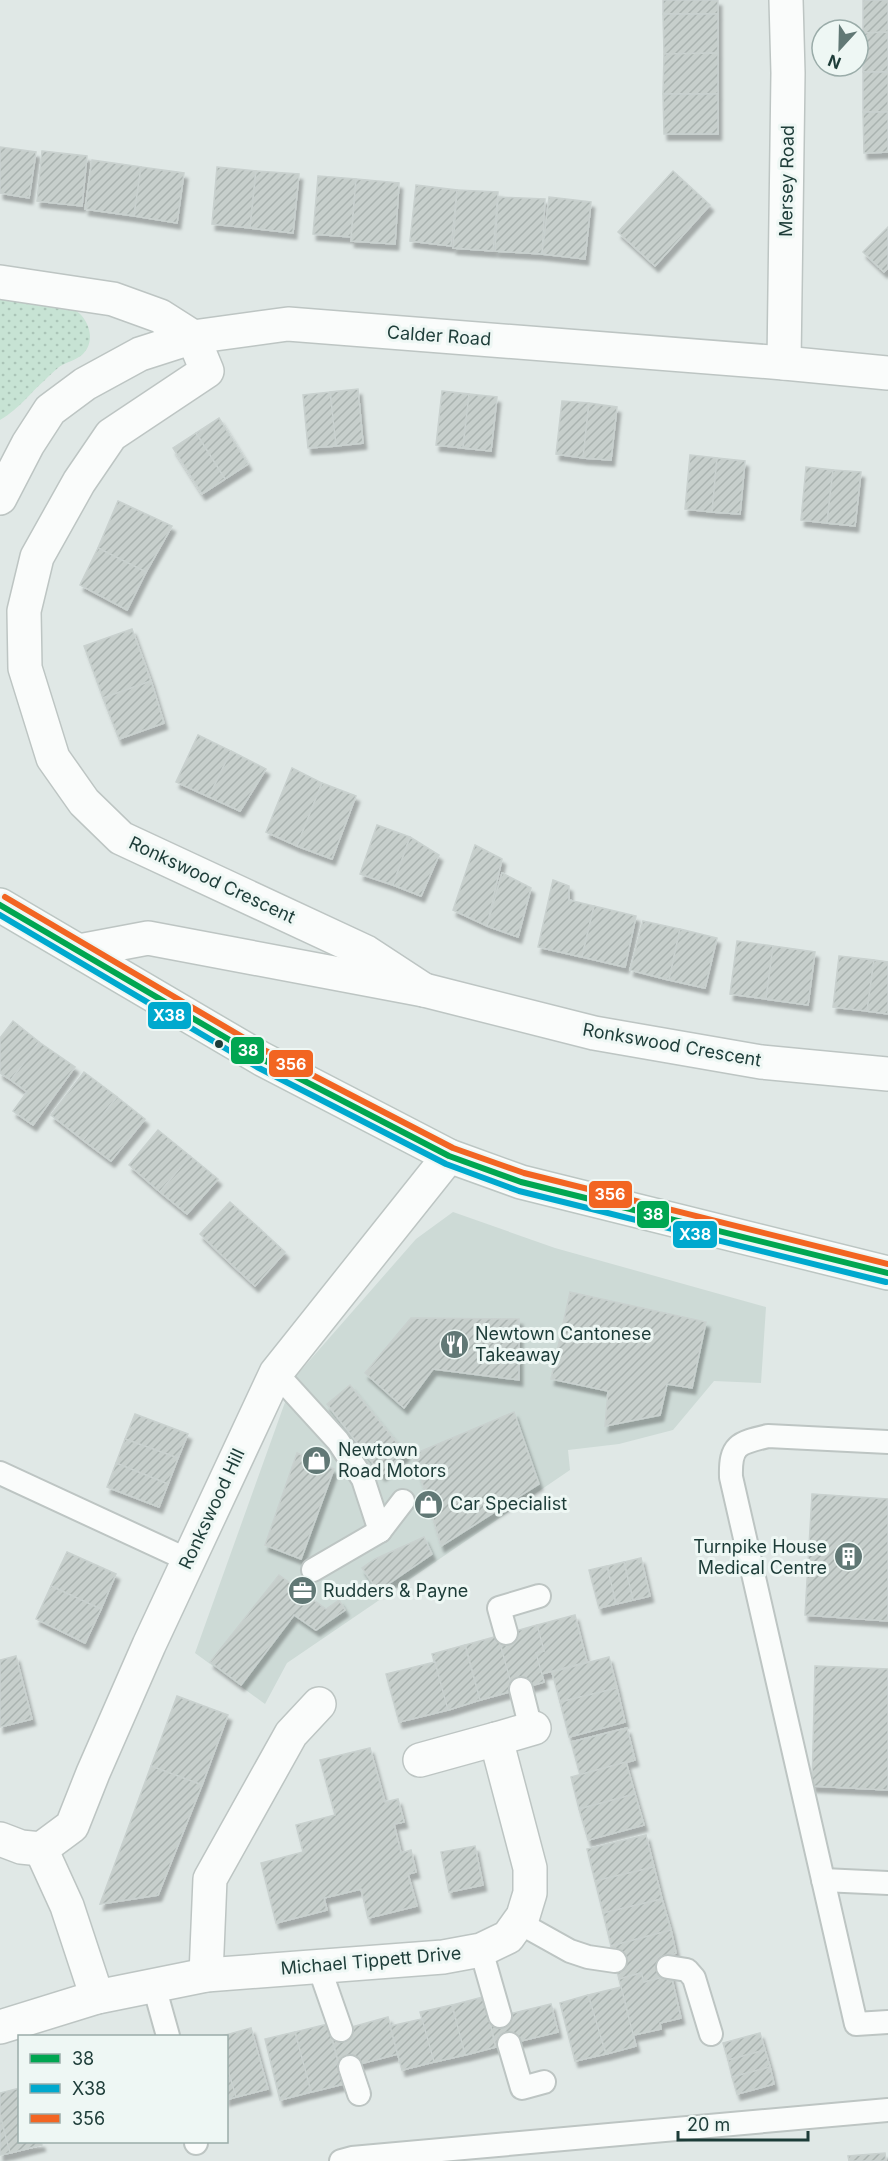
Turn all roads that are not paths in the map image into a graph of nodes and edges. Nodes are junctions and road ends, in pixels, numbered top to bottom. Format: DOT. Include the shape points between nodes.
graph roads {
  1 [pos="786,0"];
  2 [pos="0,282"];
  3 [pos="193,338"];
  4 [pos="784,363"];
  5 [pos="888,373"];
  6 [pos="0,498"];
  7 [pos="0,905"];
  8 [pos="79,951"];
  9 [pos="424,990"];
  10 [pos="888,1074"];
  11 [pos="449,1156"];
  12 [pos="888,1273"];
  13 [pos="276,1373"];
  14 [pos="888,1442"];
  15 [pos="0,1473"];
  16 [pos="403,1501"];
  17 [pos="380,1531"];
  18 [pos="188,1560"];
  19 [pos="313,1570"];
  20 [pos="539,1596"];
  21 [pos="506,1634"];
  22 [pos="521,1689"];
  23 [pos="319,1704"];
  24 [pos="533,1729"];
  25 [pos="496,1739"];
  26 [pos="420,1760"];
  27 [pos="0,1839"];
  28 [pos="41,1849"];
  29 [pos="823,1880"];
  30 [pos="888,1883"];
  31 [pos="518,1922"];
  32 [pos="481,1950"];
  33 [pos="615,1961"];
  34 [pos="319,1967"];
  35 [pos="668,1967"];
  36 [pos="206,1975"];
  37 [pos="154,1986"];
  38 [pos="97,1997"];
  39 [pos="500,2016"];
  40 [pos="888,2022"];
  41 [pos="0,2027"];
  42 [pos="341,2030"];
  43 [pos="711,2034"];
  44 [pos="167,2035"];
  45 [pos="509,2044"];
  46 [pos="350,2067"];
  47 [pos="544,2082"];
  48 [pos="359,2094"];
  49 [pos="888,2110"];
  50 [pos="341,2161"];
  1 -- 4 [label="street, Mersey Road"];
  2 -- 3 [label="street" via="113,299 160,316"];
  3 -- 4 [label="street, Calder Road" via="288,324"];
  3 -- 6 [label="street, Calder Road" via="140,354 85,384 50,410 27,444"];
  3 -- 9 [label="street, Ronkswood Crescent" via="207,371 111,435 37,557 24,611 25,668 53,758 84,801 121,838 366,952"];
  4 -- 5 [label="street, Calder Road"];
  7 -- 8 [label="street"];
  8 -- 9 [label="street, Ronkswood Crescent" via="148,938"];
  8 -- 11 [label="street" via="262,1059"];
  9 -- 10 [label="street, Ronkswood Crescent" via="616,1037 761,1062"];
  11 -- 12 [label="street" via="521,1182"];
  11 -- 13 [label="street, Ronkswood Hill"];
  13 -- 17 [label="lane" via="338,1441 363,1479"];
  13 -- 18 [label="street, Ronkswood Hill"];
  14 -- 29 [label="lane" via="768,1436 749,1441 730,1458 730,1477"];
  15 -- 18 [label="lane"];
  16 -- 17 [label="lane"];
  17 -- 19 [label="lane"];
  18 -- 28 [label="street, Ronkswood Hill" via="72,1826"];
  20 -- 21 [label="lane" via="499,1608"];
  22 -- 24 [label="lane"];
  23 -- 36 [label="street" via="291,1734 210,1879"];
  24 -- 25 [label="street"];
  25 -- 26 [label="street"];
  25 -- 31 [label="street, Michael Tippett Drive" via="530,1868 530,1893"];
  27 -- 28 [label="street"];
  28 -- 38 [label="street" via="67,1906"];
  29 -- 30 [label="lane"];
  29 -- 40 [label="lane" via="856,2024"];
  31 -- 32 [label="street, Michael Tippett Drive" via="508,1937"];
  31 -- 33 [label="lane" via="570,1951"];
  32 -- 34 [label="street, Michael Tippett Drive"];
  32 -- 39 [label="lane"];
  34 -- 36 [label="street, Michael Tippett Drive"];
  34 -- 42 [label="lane"];
  35 -- 43 [label="lane" via="687,1970 694,1978"];
  36 -- 37 [label="street, Michael Tippett Drive"];
  37 -- 38 [label="street, Michael Tippett Drive"];
  37 -- 44 [label="lane"];
  38 -- 41 [label="street, Michael Tippett Drive"];
  45 -- 47 [label="lane" via="522,2088"];
  46 -- 48 [label="lane"];
  49 -- 50 [label="lane"];
}
